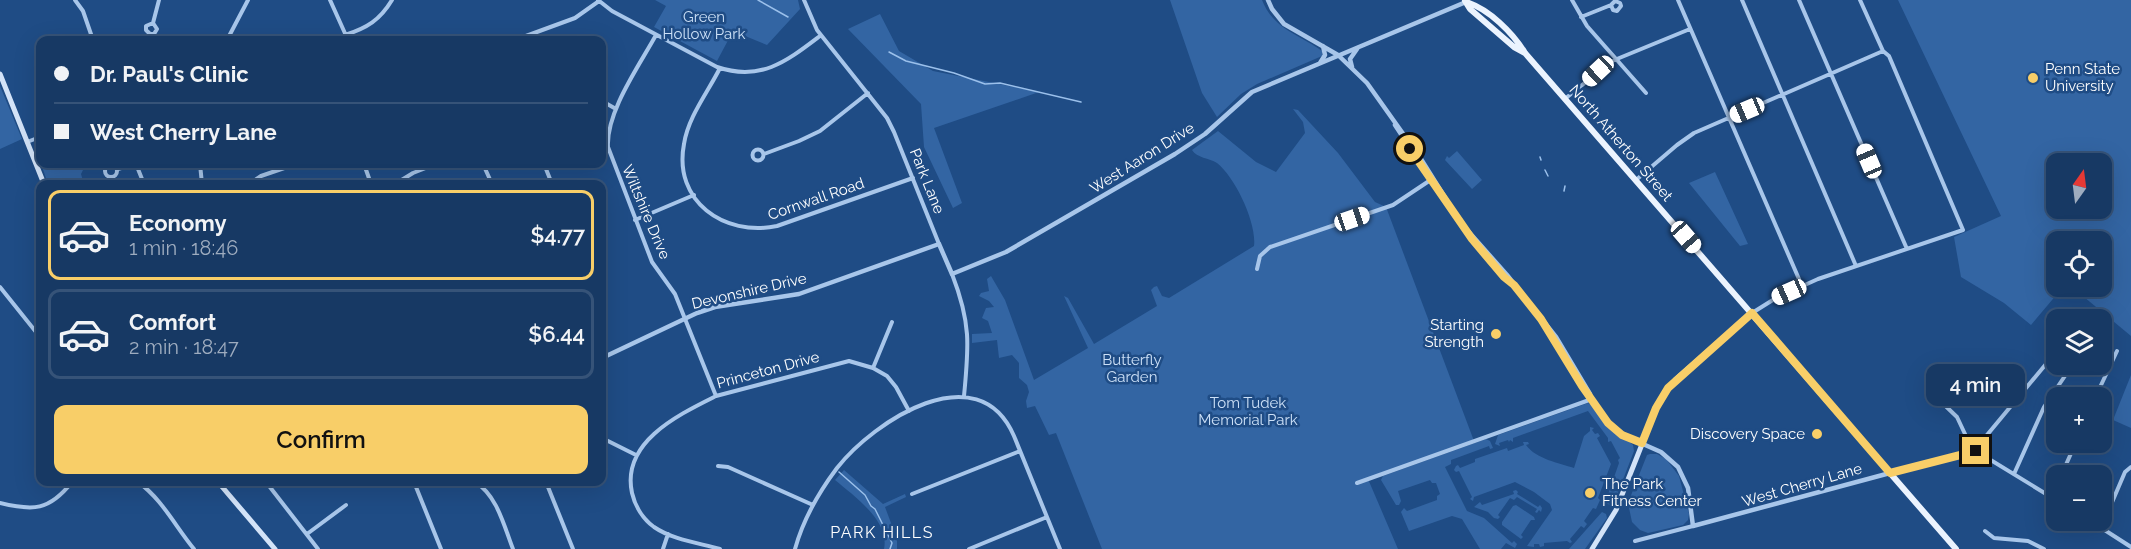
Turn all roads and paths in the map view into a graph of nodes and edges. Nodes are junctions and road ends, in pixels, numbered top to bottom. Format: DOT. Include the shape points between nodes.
graph roads {
  1 [pos="75,0"];
  2 [pos="159,0"];
  3 [pos="248,0"];
  4 [pos="330,0"];
  5 [pos="392,0"];
  6 [pos="804,0"];
  7 [pos="1268,0"];
  8 [pos="1572,0"];
  9 [pos="1678,0"];
  10 [pos="1742,0"];
  11 [pos="1799,0"];
  12 [pos="1860,0"];
  13 [pos="598,1"];
  14 [pos="1468,1"];
  15 [pos="1611,5"];
  16 [pos="1581,17"];
  17 [pos="153,23"];
  18 [pos="1690,29"];
  19 [pos="345,34"];
  20 [pos="656,35"];
  21 [pos="92,36"];
  22 [pos="229,36"];
  23 [pos="526,36"];
  24 [pos="820,36"];
  25 [pos="1321,44"];
  26 [pos="1360,46"];
  27 [pos="1883,51"];
  28 [pos="1338,56"];
  29 [pos="1616,59"];
  30 [pos="1320,63"];
  31 [pos="720,68"];
  32 [pos="1354,70"];
  33 [pos="0,74"];
  34 [pos="1831,74"];
  35 [pos="868,93"];
  36 [pos="1646,93"];
  37 [pos="1783,95"];
  38 [pos="1566,98"];
  39 [pos="606,103"];
  40 [pos="616,109"];
  41 [pos="1729,118"];
  42 [pos="36,139"];
  43 [pos="27,142"];
  44 [pos="764,154"];
  45 [pos="36,164"];
  46 [pos="121,168"];
  47 [pos="284,168"];
  48 [pos="420,168"];
  49 [pos="117,169"];
  50 [pos="913,178"];
  51 [pos="1432,179"];
  52 [pos="255,180"];
  53 [pos="401,180"];
  54 [pos="1636,180"];
  55 [pos="694,195"];
  56 [pos="635,220"];
  57 [pos="939,244"];
  58 [pos="1907,249"];
  59 [pos="1856,266"];
  60 [pos="1257,269"];
  61 [pos="952,274"];
  62 [pos="1802,286"];
  63 [pos="0,287"];
  64 [pos="1752,313"];
  65 [pos="685,318"];
  66 [pos="891,322"];
  67 [pos="36,332"];
  68 [pos="2117,351"];
  69 [pos="606,356"];
  70 [pos="2046,364"];
  71 [pos="873,368"];
  72 [pos="2066,375"];
  73 [pos="2100,387"];
  74 [pos="1932,393"];
  75 [pos="716,396"];
  76 [pos="964,396"];
  77 [pos="1592,399"];
  78 [pos="909,411"];
  79 [pos="606,440"];
  80 [pos="1642,443"];
  81 [pos="1020,451"];
  82 [pos="1974,451"];
  83 [pos="636,455"];
  84 [pos="718,466"];
  85 [pos="2131,467"];
  86 [pos="1890,473"];
  87 [pos="2014,474"];
  88 [pos="1357,483"];
  89 [pos="68,486"];
  90 [pos="143,486"];
  91 [pos="221,486"];
  92 [pos="269,486"];
  93 [pos="416,486"];
  94 [pos="480,486"];
  95 [pos="548,486"];
  96 [pos="2046,493"];
  97 [pos="912,494"];
  98 [pos="2112,502"];
  99 [pos="0,503"];
  100 [pos="346,505"];
  101 [pos="813,505"];
  102 [pos="1047,517"];
  103 [pos="1693,526"];
  104 [pos="1985,531"];
  105 [pos="2106,531"];
  106 [pos="308,534"];
  107 [pos="668,534"];
  108 [pos="1635,541"];
  109 [pos="2131,547"];
  110 [pos="194,549"];
  111 [pos="275,549"];
  112 [pos="318,549"];
  113 [pos="441,549"];
  114 [pos="513,549"];
  115 [pos="573,549"];
  116 [pos="663,549"];
  117 [pos="720,549"];
  118 [pos="795,549"];
  119 [pos="969,549"];
  120 [pos="1060,549"];
  121 [pos="1592,549"];
  122 [pos="1956,549"];
  123 [pos="2044,549"];
  1 -- 21 [label="street"];
  2 -- 17 [label="street"];
  3 -- 22 [label="street"];
  4 -- 19 [label="street"];
  5 -- 19 [label="street" via="375,22"];
  6 -- 24 [label="street, Park Lane"];
  7 -- 25 [label="street" via="1281,21"];
  8 -- 16 [label="street"];
  9 -- 18 [label="street"];
  10 -- 37 [label="street"];
  11 -- 34 [label="street"];
  12 -- 27 [label="street"];
  13 -- 20 [label="street"];
  13 -- 23 [label="street" via="575,18"];
  14 -- 26 [label="street, West Aaron Drive"];
  14 -- 38 [label="main road, North Atherton Street" via="1519,43"];
  15 -- 16 [label="street"];
  16 -- 29 [label="street"];
  18 -- 29 [label="street"];
  18 -- 41 [label="street"];
  20 -- 31 [label="street"];
  20 -- 40 [label="street, Wiltshire Drive"];
  24 -- 31 [label="street" via="769,69 741,72"];
  24 -- 35 [label="street, Park Lane"];
  25 -- 28 [label="street"];
  25 -- 30 [label="street" via="1325,55"];
  26 -- 28 [label="street, West Aaron Drive"];
  26 -- 32 [label="street" via="1350,58"];
  27 -- 34 [label="street"];
  27 -- 58 [label="street" via="1889,57 1963,230"];
  28 -- 30 [label="street, West Aaron Drive"];
  28 -- 32 [label="street"];
  29 -- 36 [label="street"];
  29 -- 38 [label="street"];
  30 -- 61 [label="street, West Aaron Drive" via="1252,92 1193,143 1006,252"];
  31 -- 55 [label="street, Cornwall Road" via="690,124 684,144 684,172"];
  32 -- 51 [label="street" via="1371,88"];
  33 -- 43 [label="main road"];
  34 -- 37 [label="street"];
  34 -- 58 [label="street"];
  35 -- 44 [label="street" via="820,131"];
  35 -- 50 [label="street, Park Lane" via="894,132"];
  37 -- 41 [label="street"];
  37 -- 59 [label="street"];
  38 -- 54 [label="main road, North Atherton Street"];
  39 -- 40 [label="street"];
  40 -- 56 [label="street, Wiltshire Drive" via="608,147"];
  41 -- 54 [label="street" via="1687,137"];
  41 -- 62 [label="street"];
  42 -- 43 [label="street"];
  43 -- 45 [label="main road"];
  46 -- 49 [label="street"];
  47 -- 52 [label="street"];
  48 -- 53 [label="street"];
  50 -- 55 [label="street, Cornwall Road" via="765,229 725,223 709,213"];
  50 -- 57 [label="street, Park Lane"];
  51 -- 60 [label="street" via="1393,205 1270,247 1260,256"];
  51 -- 77 [label="street" via="1465,228 1549,330"];
  54 -- 64 [label="main road, North Atherton Street"];
  55 -- 56 [label="street"];
  56 -- 65 [label="street, Wiltshire Drive" via="652,262 675,294"];
  57 -- 61 [label="street, Park Lane"];
  57 -- 65 [label="street, Devonshire Drive" via="799,294 716,307"];
  58 -- 59 [label="street"];
  59 -- 62 [label="street"];
  61 -- 76 [label="street, Park Lane" via="968,337"];
  62 -- 64 [label="street"];
  63 -- 67 [label="street"];
  64 -- 80 [label="main road" via="1668,388"];
  64 -- 86 [label="main road, North Atherton Street"];
  65 -- 69 [label="street, Devonshire Drive"];
  65 -- 75 [label="street, Wiltshire Drive"];
  66 -- 71 [label="street"];
  68 -- 73 [label="street"];
  70 -- 82 [label="street"];
  71 -- 75 [label="street, Princeton Drive" via="844,361"];
  71 -- 78 [label="street, Princeton Drive" via="891,380"];
  72 -- 87 [label="street" via="2044,407"];
  74 -- 82 [label="street" via="1957,417"];
  75 -- 83 [label="street, Princeton Drive" via="658,431"];
  76 -- 78 [label="street" via="947,397"];
  76 -- 81 [label="street" via="983,401 999,412"];
  77 -- 80 [label="street" via="1611,426"];
  77 -- 88 [label="street"];
  78 -- 101 [label="street" via="872,434 846,458"];
  79 -- 83 [label="street"];
  80 -- 103 [label="street" via="1667,456 1681,472 1688,488"];
  80 -- 121 [label="main road" via="1614,516"];
  81 -- 97 [label="street"];
  81 -- 102 [label="street"];
  82 -- 86 [label="street, West Cherry Lane"];
  82 -- 87 [label="street"];
  83 -- 107 [label="street" via="631,477 634,500 645,519"];
  84 -- 101 [label="street"];
  85 -- 98 [label="street"];
  86 -- 103 [label="street, West Cherry Lane"];
  86 -- 122 [label="main road, North Atherton Street"];
  87 -- 96 [label="street"];
  89 -- 99 [label="street" via="40,507 25,509"];
  90 -- 110 [label="street"];
  91 -- 111 [label="main road"];
  92 -- 106 [label="street"];
  93 -- 113 [label="street"];
  94 -- 114 [label="street" via="492,499"];
  95 -- 115 [label="street"];
  100 -- 106 [label="street"];
  101 -- 118 [label="street"];
  102 -- 119 [label="street"];
  102 -- 120 [label="street"];
  103 -- 108 [label="street, West Cherry Lane"];
  104 -- 123 [label="street" via="1994,538 2028,541"];
  105 -- 109 [label="street"];
  106 -- 112 [label="street"];
  107 -- 116 [label="street"];
  107 -- 117 [label="street"];
}
